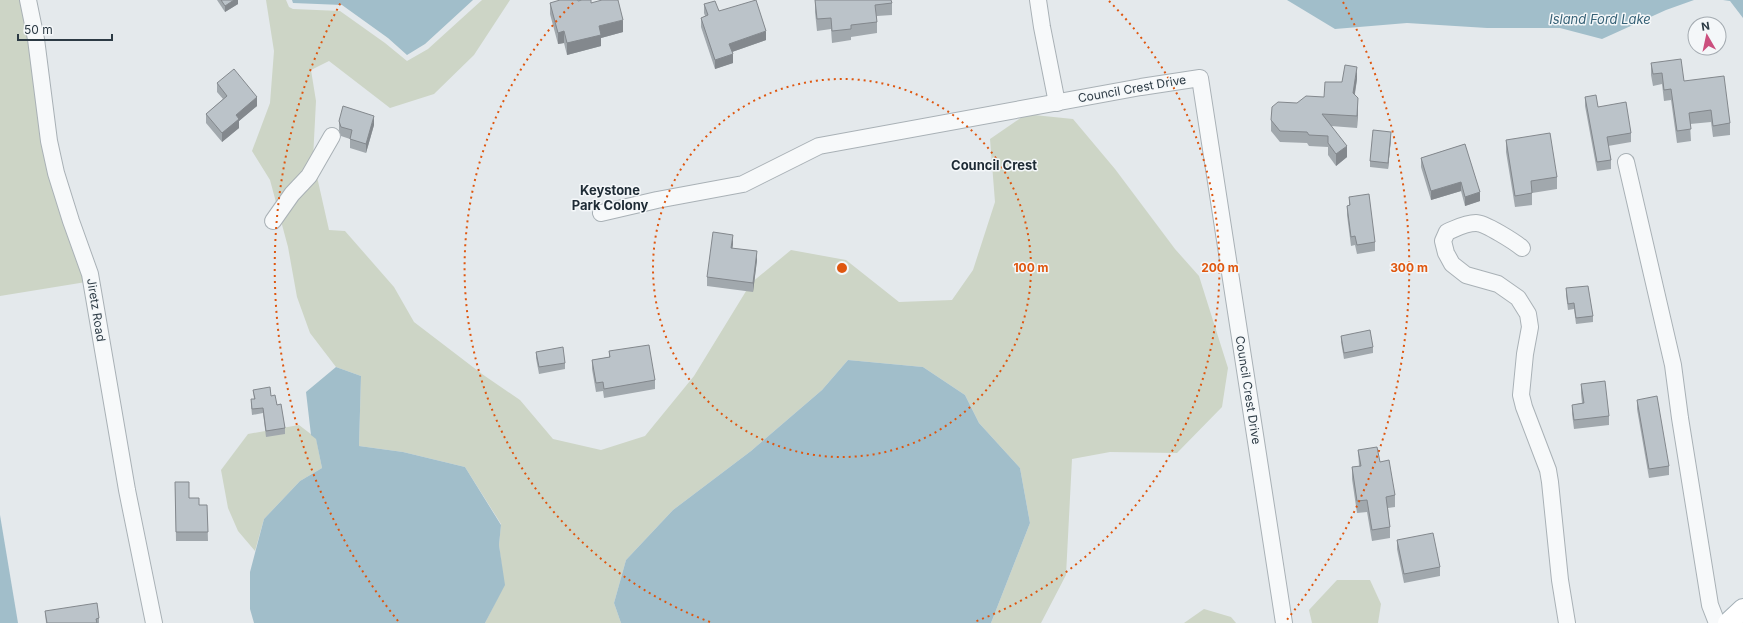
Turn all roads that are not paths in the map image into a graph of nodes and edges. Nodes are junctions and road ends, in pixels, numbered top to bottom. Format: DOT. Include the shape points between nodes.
graph roads {
  1 [pos="28,0"];
  2 [pos="1038,0"];
  3 [pos="1057,103"];
  4 [pos="332,136"];
  5 [pos="1626,162"];
  6 [pos="602,213"];
  7 [pos="274,221"];
  8 [pos="1522,248"];
  9 [pos="1743,610"];
  10 [pos="154,623"];
  11 [pos="1284,623"];
  12 [pos="1567,623"];
  13 [pos="1717,623"];
  14 [pos="1728,623"];
  1 -- 10 [label="street, Jiretz Road" via="56,173 92,280 127,490"];
  2 -- 3 [label="street"];
  3 -- 6 [label="street, Council Crest Drive" via="819,146 743,184"];
  3 -- 11 [label="street, Council Crest Drive" via="1141,86 1200,78"];
  4 -- 7 [label="street" via="309,176 292,194"];
  5 -- 13 [label="street" via="1673,365 1710,605"];
  8 -- 12 [label="street" via="1478,223 1465,224 1447,232 1443,241 1452,264 1466,275 1498,284 1518,298 1528,314 1530,327 1521,395 1548,470"];
  9 -- 14 [label="main road"];
}
